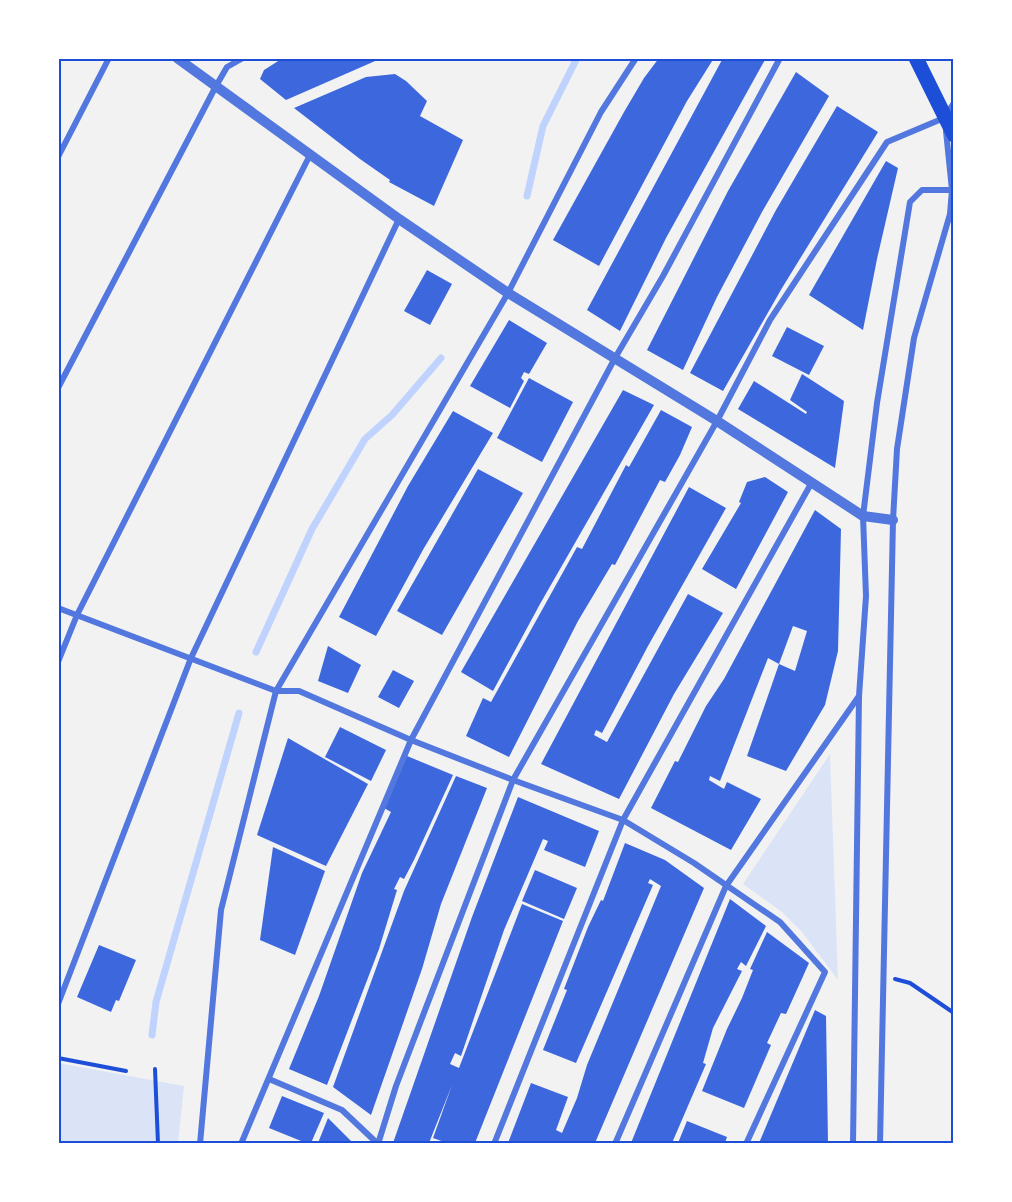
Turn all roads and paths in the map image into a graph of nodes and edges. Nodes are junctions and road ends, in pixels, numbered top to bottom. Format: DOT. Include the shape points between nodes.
graph roads {
  1 [pos="109,58"];
  2 [pos="177,58"];
  3 [pos="243,58"];
  4 [pos="636,58"];
  5 [pos="780,58"];
  6 [pos="916,58"];
  7 [pos="216,86"];
  8 [pos="954,102"];
  9 [pos="945,117"];
  10 [pos="954,135"];
  11 [pos="310,155"];
  12 [pos="58,157"];
  13 [pos="953,190"];
  14 [pos="399,219"];
  15 [pos="508,293"];
  16 [pos="615,358"];
  17 [pos="58,388"];
  18 [pos="717,421"];
  19 [pos="813,482"];
  20 [pos="863,516"];
  21 [pos="893,520"];
  22 [pos="58,608"];
  23 [pos="77,615"];
  24 [pos="191,658"];
  25 [pos="58,662"];
  26 [pos="276,691"];
  27 [pos="859,696"];
  28 [pos="411,740"];
  29 [pos="513,780"];
  30 [pos="623,820"];
  31 [pos="726,885"];
  32 [pos="884,976"];
  33 [pos="58,1004"];
  34 [pos="954,1013"];
  35 [pos="58,1058"];
  36 [pos="155,1069"];
  37 [pos="126,1071"];
  38 [pos="269,1079"];
  39 [pos="158,1143"];
  40 [pos="200,1143"];
  41 [pos="241,1143"];
  42 [pos="378,1143"];
  43 [pos="494,1143"];
  44 [pos="615,1143"];
  45 [pos="746,1143"];
  46 [pos="853,1143"];
  47 [pos="880,1143"];
  1 -- 12 [label="street"];
  2 -- 7 [label="street"];
  3 -- 7 [label="street" via="227,67"];
  4 -- 15 [label="street" via="601,112"];
  5 -- 16 [label="street"];
  6 -- 9 [label="main road"];
  7 -- 11 [label="street"];
  7 -- 17 [label="street"];
  8 -- 9 [label="street"];
  9 -- 10 [label="main road"];
  9 -- 13 [label="street"];
  9 -- 18 [label="street" via="887,142 770,320"];
  11 -- 14 [label="street"];
  11 -- 23 [label="street"];
  13 -- 20 [label="street" via="922,190 910,202"];
  13 -- 21 [label="street" via="950,214 914,338 897,449"];
  14 -- 15 [label="street"];
  14 -- 24 [label="street"];
  15 -- 16 [label="street"];
  15 -- 26 [label="street"];
  16 -- 18 [label="street"];
  16 -- 28 [label="street"];
  18 -- 19 [label="street"];
  18 -- 29 [label="street"];
  19 -- 20 [label="street"];
  19 -- 30 [label="street"];
  20 -- 21 [label="street"];
  20 -- 27 [label="street" via="866,596"];
  21 -- 32 [label="street"];
  22 -- 23 [label="street"];
  23 -- 24 [label="street"];
  23 -- 25 [label="street"];
  24 -- 26 [label="street"];
  24 -- 33 [label="street"];
  26 -- 28 [label="street" via="299,691"];
  26 -- 40 [label="street" via="221,910"];
  27 -- 31 [label="street"];
  27 -- 46 [label="street"];
  28 -- 29 [label="street"];
  28 -- 38 [label="street"];
  29 -- 30 [label="street"];
  29 -- 42 [label="street"];
  30 -- 31 [label="street"];
  30 -- 43 [label="street"];
  31 -- 44 [label="street"];
  31 -- 45 [label="street" via="780,922 825,972"];
  32 -- 34 [label="path" via="910,983"];
  32 -- 47 [label="street"];
  35 -- 37 [label="path"];
  36 -- 39 [label="path"];
  38 -- 41 [label="street"];
  38 -- 42 [label="street" via="342,1110"];
}
